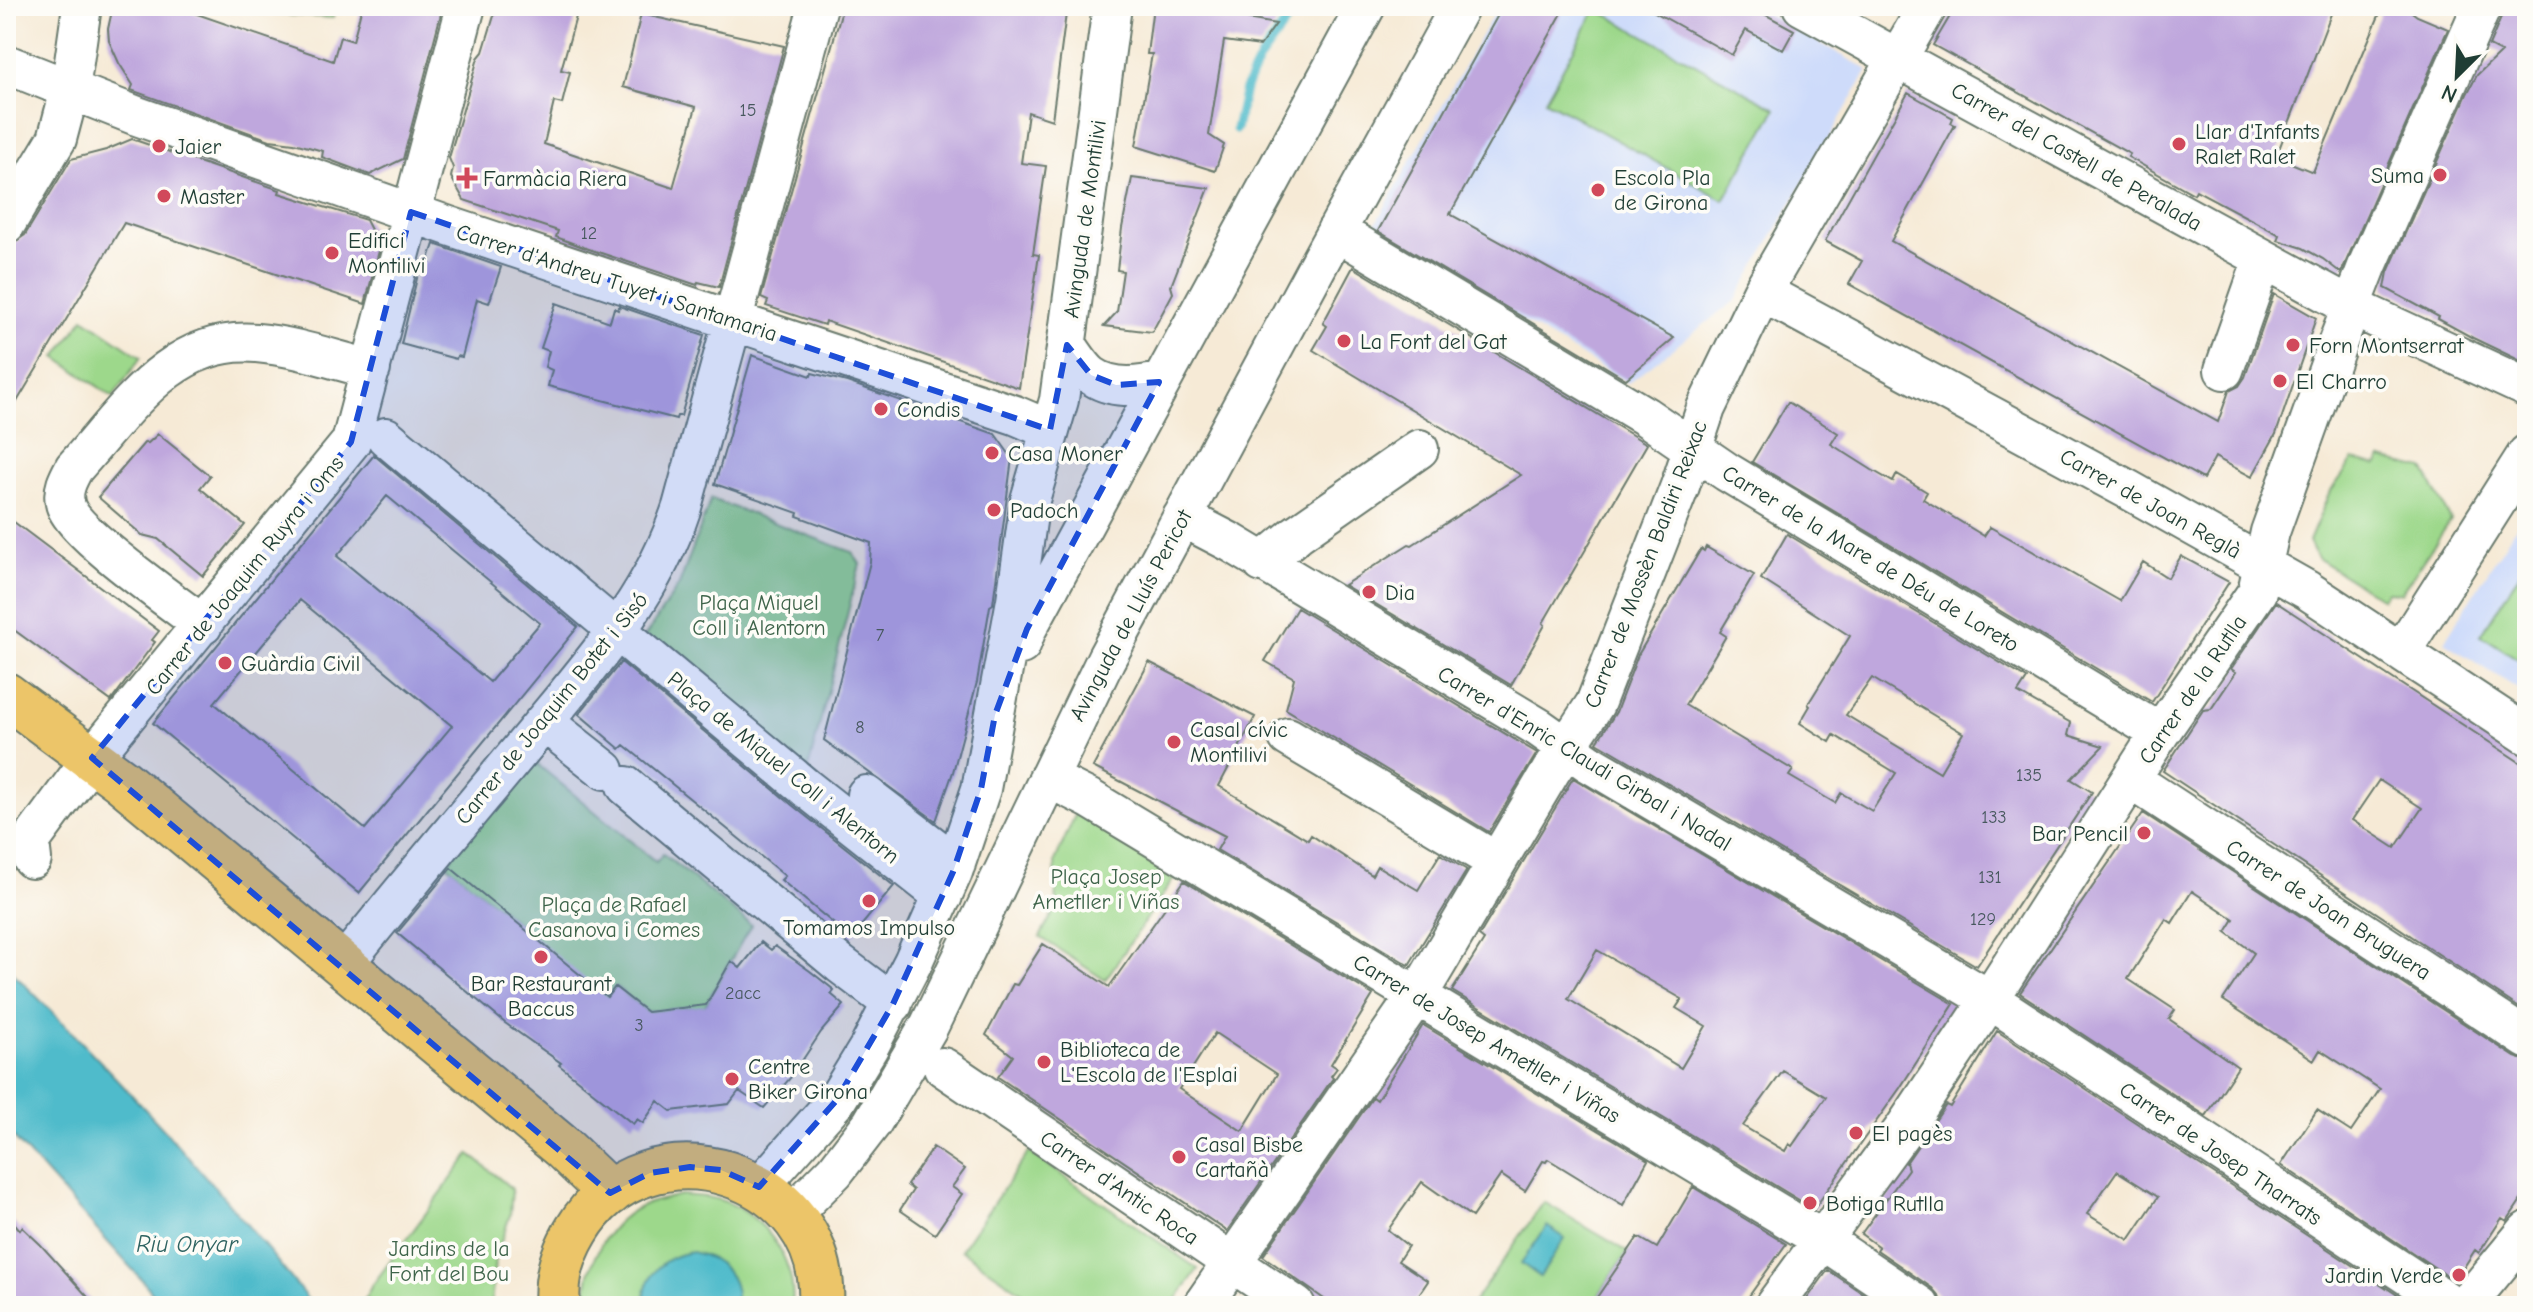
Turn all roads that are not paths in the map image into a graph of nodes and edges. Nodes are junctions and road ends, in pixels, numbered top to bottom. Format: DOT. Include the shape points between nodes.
graph roads {
  1 [pos="82,6"];
  2 [pos="466,6"];
  3 [pos="818,6"];
  4 [pos="1112,6"];
  5 [pos="1366,6"];
  6 [pos="1460,6"];
  7 [pos="1802,6"];
  8 [pos="1928,6"];
  9 [pos="2469,11"];
  10 [pos="1897,59"];
  11 [pos="6,64"];
  12 [pos="70,90"];
  13 [pos="411,212"];
  14 [pos="6,224"];
  15 [pos="1336,231"];
  16 [pos="2263,259"];
  17 [pos="1762,292"];
  18 [pos="2357,309"];
  19 [pos="734,321"];
  20 [pos="1067,345"];
  21 [pos="371,369"];
  22 [pos="2224,370"];
  23 [pos="1159,382"];
  24 [pos="2527,388"];
  25 [pos="1050,430"];
  26 [pos="386,437"];
  27 [pos="1693,448"];
  28 [pos="1419,449"];
  29 [pos="2527,454"];
  30 [pos="1182,517"];
  31 [pos="1262,563"];
  32 [pos="2263,565"];
  33 [pos="203,625"];
  34 [pos="2401,652"];
  35 [pos="6,695"];
  36 [pos="995,715"];
  37 [pos="544,722"];
  38 [pos="2160,733"];
  39 [pos="2527,735"];
  40 [pos="1288,737"];
  41 [pos="1566,747"];
  42 [pos="92,758"];
  43 [pos="1048,778"];
  44 [pos="2132,780"];
  45 [pos="866,795"];
  46 [pos="32,859"];
  47 [pos="1497,862"];
  48 [pos="949,880"];
  49 [pos="343,965"];
  50 [pos="1417,995"];
  51 [pos="1989,999"];
  52 [pos="893,1004"];
  53 [pos="2527,1039"];
  54 [pos="943,1067"];
  55 [pos="610,1193"];
  56 [pos="775,1201"];
  57 [pos="2527,1231"];
  58 [pos="1823,1240"];
  59 [pos="1222,1256"];
  60 [pos="558,1306"];
  61 [pos="821,1306"];
  62 [pos="1202,1306"];
  63 [pos="1296,1306"];
  64 [pos="1774,1306"];
  65 [pos="1920,1306"];
  66 [pos="2454,1306"];
  67 [pos="2465,1306"];
  1 -- 12 [label="street"];
  2 -- 13 [label="street, Carrer de Joaquim Ruyra i Oms"];
  3 -- 19 [label="street, Carrer de Joaquim Botet i Sisó"];
  4 -- 20 [label="street, Avinguda de Montilivi"];
  5 -- 23 [label="street"];
  6 -- 15 [label="street, Avinguda de Lluís Pericot"];
  7 -- 10 [label="street, Carrer del Castell de Peralada"];
  8 -- 10 [label="street, Carrer de Mossèn Baldiri Reixac"];
  9 -- 18 [label="street, Carrer de la Rutlla"];
  10 -- 16 [label="street, Carrer del Castell de Peralada"];
  10 -- 17 [label="street, Carrer de Mossèn Baldiri Reixac"];
  11 -- 12 [label="street, Carrer d'Andreu Tuyet i Santamaria"];
  12 -- 13 [label="street, Carrer d'Andreu Tuyet i Santamaria"];
  12 -- 14 [label="street" via="57,139"];
  13 -- 19 [label="street, Carrer d'Andreu Tuyet i Santamaria"];
  13 -- 21 [label="street, Carrer de Joaquim Ruyra i Oms"];
  15 -- 27 [label="street, Carrer de la Mare de Déu de Loreto"];
  15 -- 30 [label="street, Avinguda de Lluís Pericot"];
  16 -- 18 [label="street, Carrer del Castell de Peralada"];
  16 -- 22 [label="street"];
  17 -- 27 [label="street, Carrer de Mossèn Baldiri Reixac" via="1706,408"];
  17 -- 32 [label="street, Carrer de Joan Reglà"];
  18 -- 24 [label="street, Carrer del Castell de Peralada"];
  18 -- 32 [label="street, Carrer de la Rutlla" via="2270,532"];
  19 -- 25 [label="street, Carrer d'Andreu Tuyet i Santamaria"];
  19 -- 37 [label="street, Carrer de Joaquim Botet i Sisó" via="665,555 635,607"];
  20 -- 23 [label="street" via="1091,375 1116,385"];
  20 -- 25 [label="street, Avinguda de Montilivi"];
  21 -- 33 [label="street, Carrer de Joaquim Ruyra i Oms" via="351,442"];
  21 -- 33 [label="street" via="257,343 195,351 156,378 74,468 65,485 65,504 80,528"];
  23 -- 36 [label="street" via="1027,629"];
  25 -- 36 [label="street" via="1030,500"];
  26 -- 48 [label="street, Plaça de Miquel Coll i Alentorn" via="806,788"];
  27 -- 38 [label="street, Carrer de la Mare de Déu de Loreto"];
  27 -- 41 [label="street, Carrer de Mossèn Baldiri Reixac" via="1595,704"];
  28 -- 31 [label="street"];
  29 -- 34 [label="street"];
  30 -- 31 [label="street, Carrer d'Enric Claudi Girbal i Nadal"];
  30 -- 43 [label="street, Avinguda de Lluís Pericot"];
  31 -- 41 [label="street, Carrer d'Enric Claudi Girbal i Nadal"];
  32 -- 34 [label="street, Carrer de Joan Reglà"];
  32 -- 38 [label="street, Carrer de la Rutlla" via="2257,592"];
  33 -- 42 [label="street, Carrer de Joaquim Ruyra i Oms"];
  34 -- 39 [label="street, Carrer de Joan Reglà"];
  35 -- 42 [label="main road"];
  36 -- 48 [label="street" via="981,789"];
  37 -- 49 [label="street, Carrer de Joaquim Botet i Sisó"];
  37 -- 52 [label="street"];
  38 -- 44 [label="street, Carrer de la Rutlla"];
  40 -- 47 [label="street"];
  41 -- 47 [label="street, Carrer de Mossèn Baldiri Reixac"];
  41 -- 51 [label="street, Carrer d'Enric Claudi Girbal i Nadal"];
  42 -- 46 [label="street, Carrer de Joaquim Ruyra i Oms" via="30,842"];
  42 -- 49 [label="main road"];
  43 -- 50 [label="street, Carrer de Josep Ametller i Viñas"];
  43 -- 56 [label="street, Avinguda de Lluís Pericot" via="929,1026 890,1095 835,1171"];
  44 -- 51 [label="street, Carrer de la Rutlla"];
  44 -- 53 [label="street, Carrer de Joan Bruguera"];
  45 -- 48 [label="street"];
  47 -- 50 [label="street, Carrer de Mossèn Baldiri Reixac"];
  48 -- 52 [label="street"];
  49 -- 55 [label="main road"];
  50 -- 58 [label="street, Carrer de Josep Ametller i Viñas"];
  50 -- 59 [label="street, Carrer de Mossèn Baldiri Reixac"];
  51 -- 58 [label="street, Carrer de la Rutlla"];
  51 -- 66 [label="street, Carrer de Josep Tharrats"];
  52 -- 56 [label="street"];
  54 -- 59 [label="street, Carrer d'Antic Roca"];
  55 -- 56 [label="main road" via="650,1173 690,1167 721,1170"];
  55 -- 60 [label="main road" via="585,1217 569,1244 560,1269"];
  56 -- 61 [label="main road" via="811,1247"];
  57 -- 67 [label="street"];
  58 -- 64 [label="street, Carrer de la Rutlla"];
  58 -- 65 [label="street, Carrer de Josep Ametller i Viñas"];
  59 -- 62 [label="street, Carrer de Mossèn Baldiri Reixac"];
  59 -- 63 [label="street, Carrer d'Antic Roca"];
}
